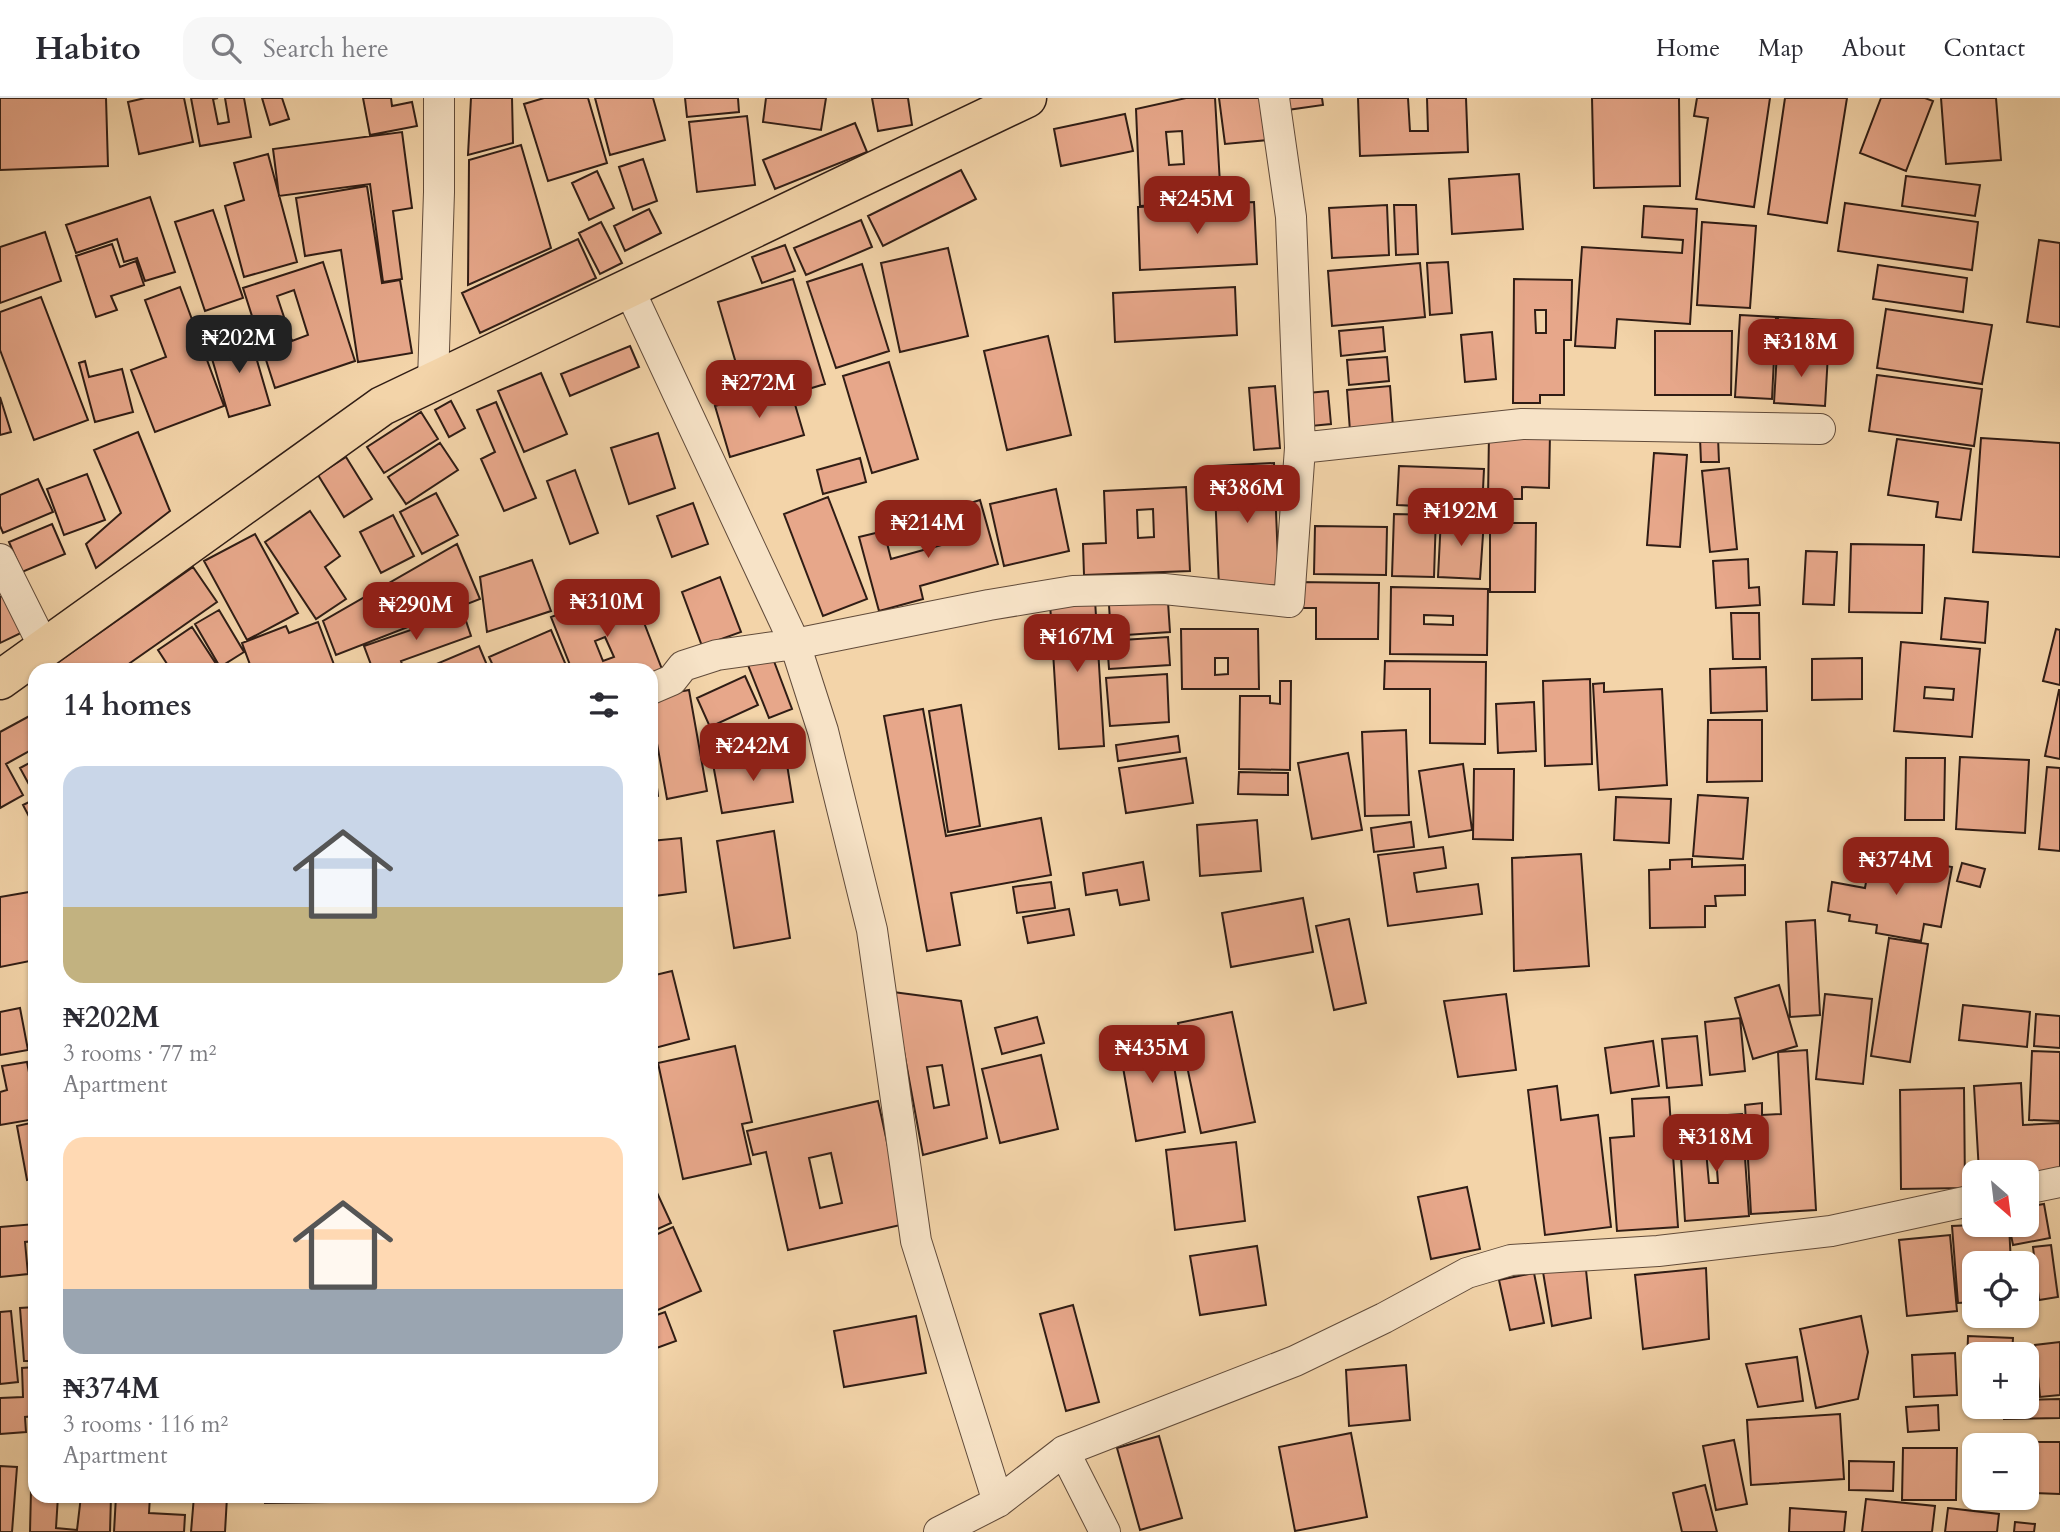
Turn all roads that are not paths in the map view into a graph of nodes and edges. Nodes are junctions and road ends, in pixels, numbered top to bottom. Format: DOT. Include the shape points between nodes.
graph roads {
  1 [pos="439,98"];
  2 [pos="1027,98"];
  3 [pos="1274,98"];
  4 [pos="629,289"];
  5 [pos="433,381"];
  6 [pos="1820,429"];
  7 [pos="1300,448"];
  8 [pos="0,559"];
  9 [pos="794,644"];
  10 [pos="45,649"];
  11 [pos="0,680"];
  12 [pos="658,686"];
  13 [pos="2060,1182"];
  14 [pos="2039,1186"];
  15 [pos="1962,1203"];
  16 [pos="1064,1451"];
  17 [pos="998,1502"];
  18 [pos="939,1532"];
  19 [pos="1105,1532"];
  1 -- 5 [label="street"];
  2 -- 4 [label="main road"];
  3 -- 7 [label="street" via="1292,217"];
  4 -- 5 [label="main road"];
  4 -- 9 [label="street"];
  5 -- 10 [label="main road" via="382,406"];
  6 -- 7 [label="street" via="1522,424"];
  7 -- 9 [label="street" via="1289,602 1164,589 1073,591"];
  8 -- 10 [label="street"];
  9 -- 12 [label="street" via="717,655 682,666 672,680"];
  9 -- 17 [label="street" via="824,731 872,930 916,1241"];
  10 -- 11 [label="main road"];
  13 -- 14 [label="street"];
  15 -- 16 [label="street" via="1830,1231 1658,1251 1511,1260 1467,1273 1295,1361"];
  16 -- 17 [label="street"];
  16 -- 19 [label="street"];
  17 -- 18 [label="street"];
}
